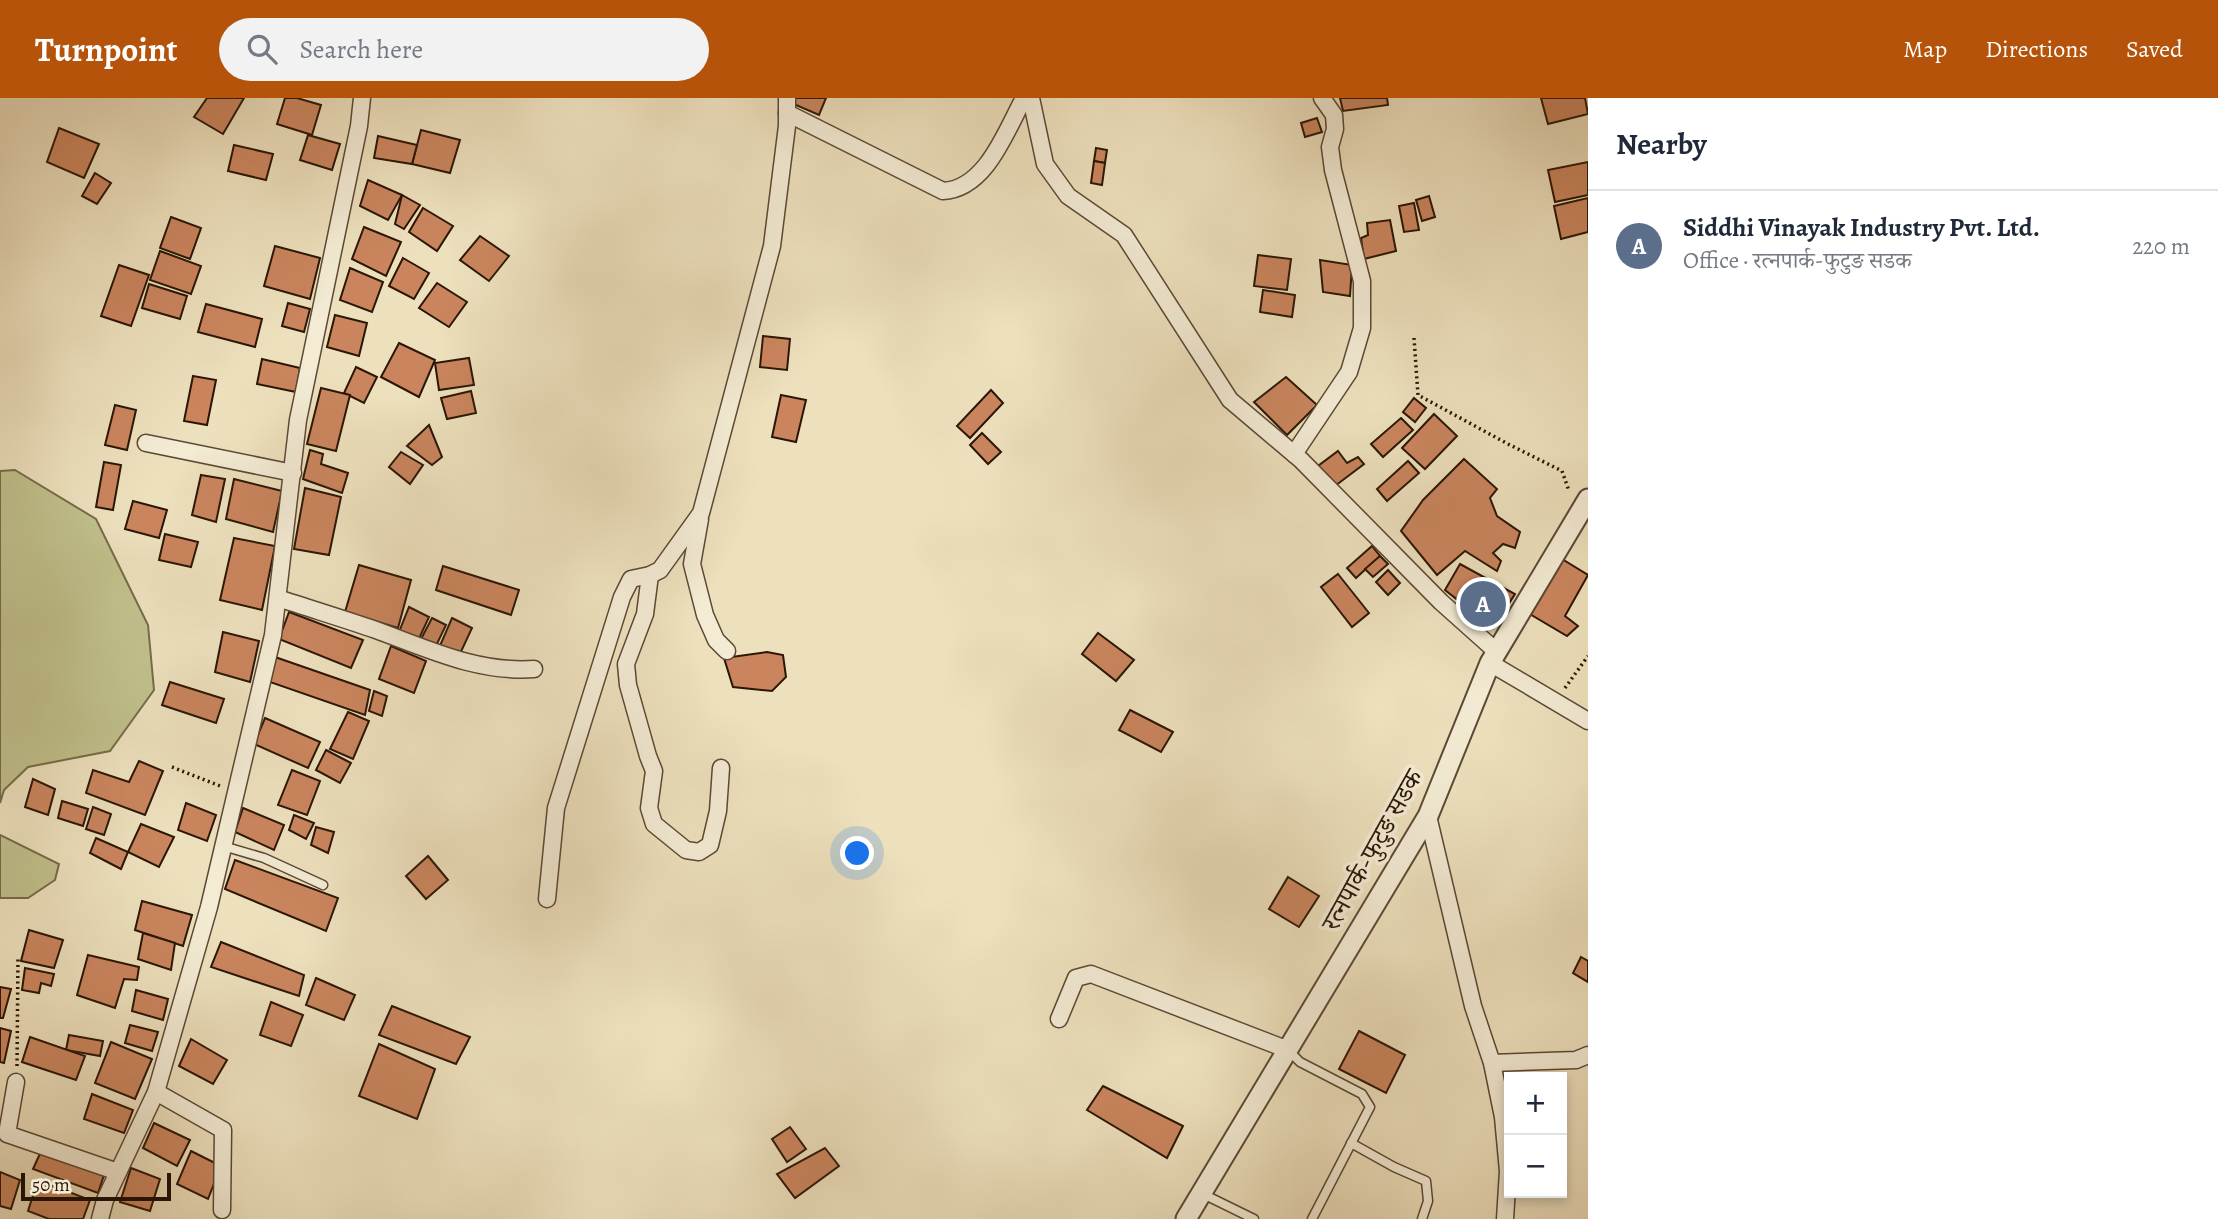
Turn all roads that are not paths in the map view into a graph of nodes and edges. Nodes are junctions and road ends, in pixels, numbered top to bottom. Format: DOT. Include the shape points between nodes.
graph roads {
  1 [pos="362,98"];
  2 [pos="1024,98"];
  3 [pos="1031,98"];
  4 [pos="1322,98"];
  5 [pos="787,106"];
  6 [pos="146,443"];
  7 [pos="1294,454"];
  8 [pos="293,473"];
  9 [pos="1588,499"];
  10 [pos="701,513"];
  11 [pos="650,575"];
  12 [pos="278,598"];
  13 [pos="727,651"];
  14 [pos="1494,657"];
  15 [pos="534,669"];
  16 [pos="1588,721"];
  17 [pos="721,768"];
  18 [pos="1428,816"];
  19 [pos="223,846"];
  20 [pos="323,885"];
  21 [pos="547,899"];
  22 [pos="1059,1018"];
  23 [pos="1286,1049"];
  24 [pos="1588,1055"];
  25 [pos="1492,1063"];
  26 [pos="16,1082"];
  27 [pos="156,1092"];
  28 [pos="1351,1143"];
  29 [pos="118,1172"];
  30 [pos="1200,1192"];
  31 [pos="222,1210"];
  32 [pos="100,1219"];
  33 [pos="1186,1219"];
  34 [pos="1254,1219"];
  35 [pos="1312,1219"];
  36 [pos="1422,1219"];
  37 [pos="1506,1219"];
  1 -- 8 [label="street" via="298,420"];
  2 -- 5 [label="street" via="984,171 957,190 943,191"];
  3 -- 7 [label="street" via="1045,164 1052,175 1068,196 1124,235 1230,400"];
  4 -- 7 [label="street" via="1334,115 1333,170 1362,281 1362,328 1349,372"];
  5 -- 10 [label="street" via="772,246"];
  6 -- 8 [label="street"];
  7 -- 14 [label="street"];
  8 -- 12 [label="street"];
  9 -- 14 [label="street, रत्नपार्क-फुटुङ सडक"];
  10 -- 11 [label="street" via="660,570"];
  10 -- 13 [label="street" via="692,564 705,615 716,640"];
  11 -- 17 [label="street" via="645,614 626,664 628,685 654,771 649,808 654,824 686,850 699,852 710,845"];
  11 -- 21 [label="street" via="631,579 622,597 556,808"];
  12 -- 15 [label="street" via="448,658 514,670"];
  12 -- 19 [label="street"];
  14 -- 16 [label="street"];
  14 -- 18 [label="street, रत्नपार्क-फुटुङ सडक"];
  18 -- 23 [label="street, रत्नपार्क-फुटुङ सडक"];
  18 -- 25 [label="street" via="1473,1006"];
  19 -- 20 [label="lane" via="264,858"];
  19 -- 27 [label="street"];
  22 -- 23 [label="street" via="1076,978 1091,974"];
  23 -- 28 [label="lane" via="1300,1062 1363,1094 1370,1107"];
  23 -- 30 [label="street, रत्नपार्क-फुटुङ सडक"];
  24 -- 25 [label="street" via="1576,1060"];
  25 -- 37 [label="street" via="1508,1171"];
  26 -- 29 [label="street" via="7,1134"];
  27 -- 29 [label="street"];
  27 -- 31 [label="street" via="223,1130"];
  28 -- 35 [label="lane"];
  28 -- 36 [label="lane" via="1426,1181 1428,1201"];
  29 -- 32 [label="street"];
  30 -- 33 [label="street, रत्नपार्क-फुटुङ सडक"];
  30 -- 34 [label="lane"];
}
